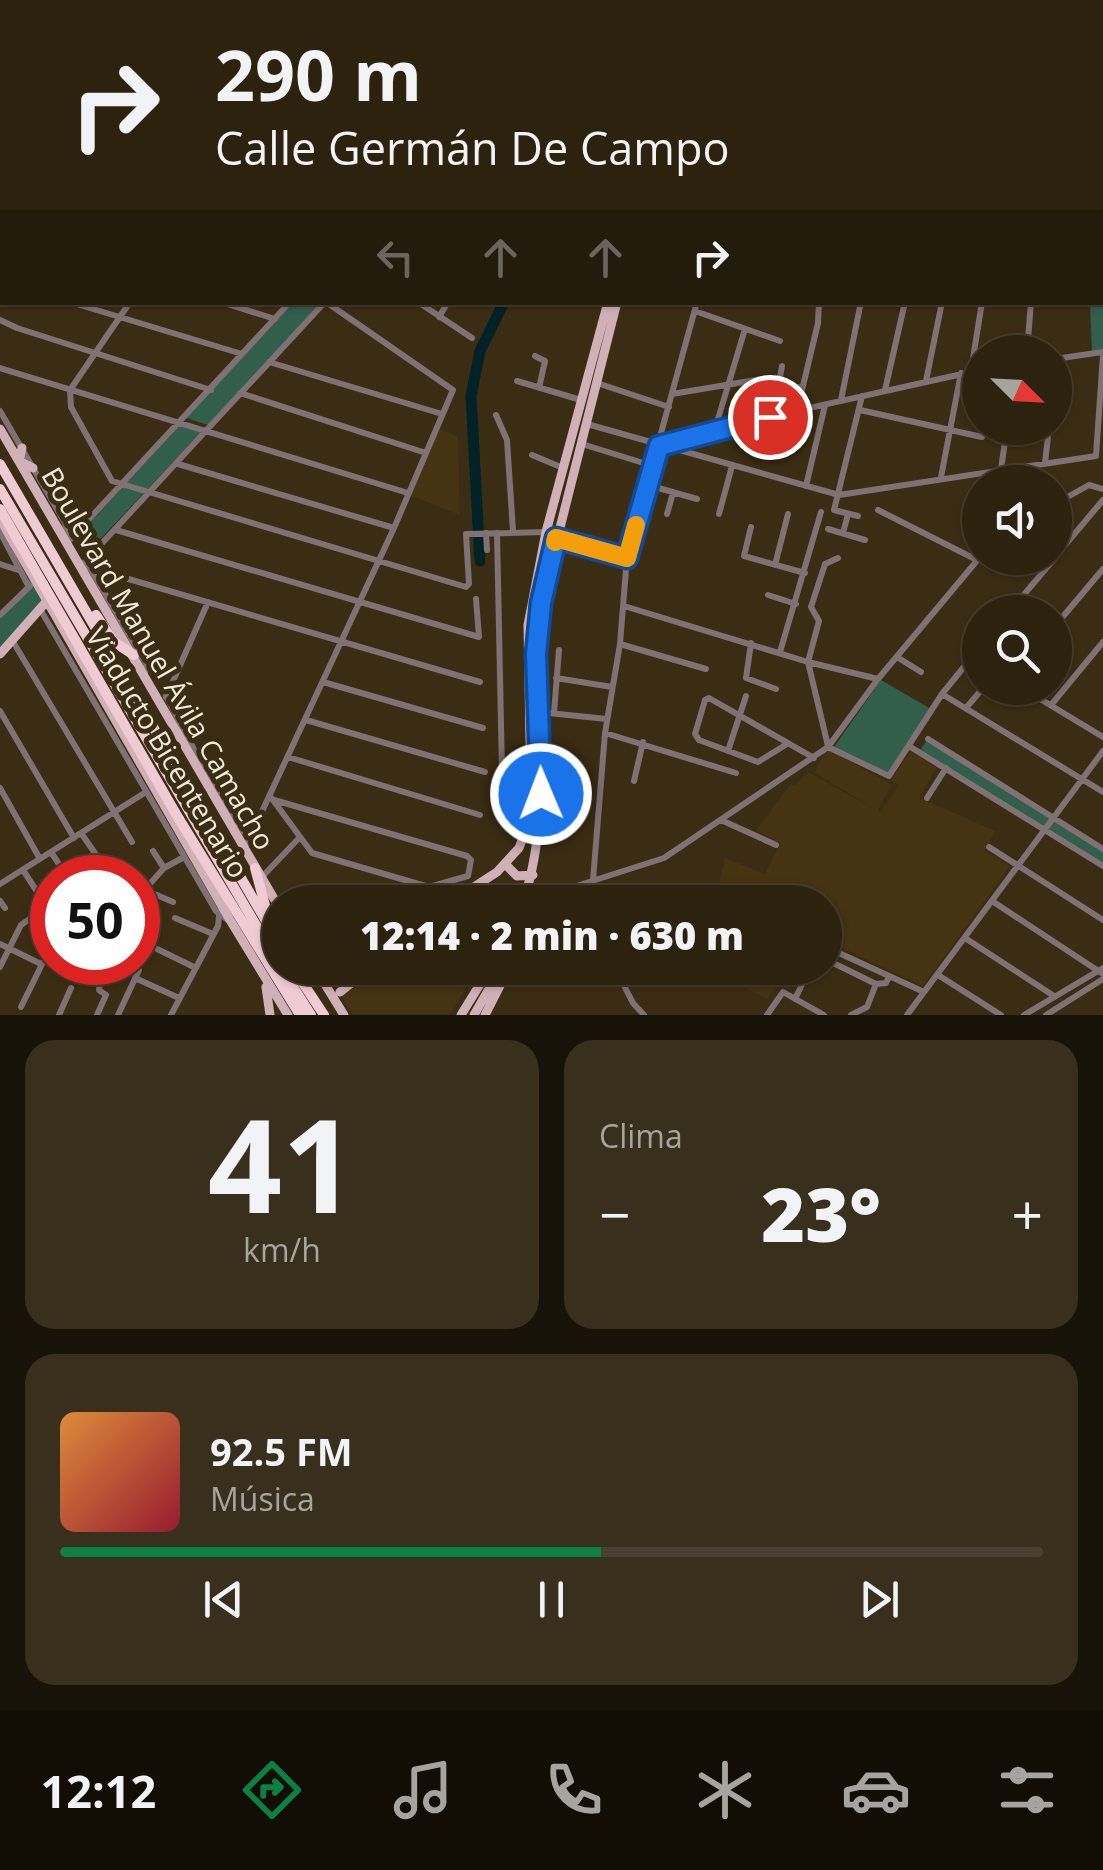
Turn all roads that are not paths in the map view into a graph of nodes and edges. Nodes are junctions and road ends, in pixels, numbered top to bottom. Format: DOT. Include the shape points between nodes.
graph roads {
  1 [pos="79,305"];
  2 [pos="128,305"];
  3 [pos="231,305"];
  4 [pos="287,305"];
  5 [pos="323,305"];
  6 [pos="330,305"];
  7 [pos="422,305"];
  8 [pos="446,305"];
  9 [pos="607,305"];
  10 [pos="615,305"];
  11 [pos="816,305"];
  12 [pos="860,305"];
  13 [pos="904,305"];
  14 [pos="941,305"];
  15 [pos="982,305"];
  16 [pos="1028,305"];
  17 [pos="696,307"];
  18 [pos="439,317"];
  19 [pos="120,318"];
  20 [pos="275,319"];
  21 [pos="0,320"];
  22 [pos="745,328"];
  23 [pos="979,335"];
  24 [pos="1028,335"];
  25 [pos="472,338"];
  26 [pos="780,341"];
  27 [pos="96,354"];
  28 [pos="242,354"];
  29 [pos="1103,354"];
  30 [pos="535,356"];
  31 [pos="1072,357"];
  32 [pos="269,362"];
  33 [pos="782,366"];
  34 [pos="0,368"];
  35 [pos="960,373"];
  36 [pos="762,380"];
  37 [pos="517,381"];
  38 [pos="926,381"];
  39 [pos="597,383"];
  40 [pos="727,385"];
  41 [pos="539,388"];
  42 [pos="802,388"];
  43 [pos="70,390"];
  44 [pos="211,390"];
  45 [pos="885,390"];
  46 [pos="240,394"];
  47 [pos="672,394"];
  48 [pos="862,396"];
  49 [pos="582,400"];
  50 [pos="841,400"];
  51 [pos="826,404"];
  52 [pos="669,407"];
  53 [pos="797,410"];
  54 [pos="860,410"];
  55 [pos="0,411"];
  56 [pos="442,414"];
  57 [pos="496,415"];
  58 [pos="180,421"];
  59 [pos="587,424"];
  60 [pos="0,429"];
  61 [pos="207,430"];
  62 [pos="715,430"];
  63 [pos="949,430"];
  64 [pos="962,433"];
  65 [pos="582,444"];
  66 [pos="1047,445"];
  67 [pos="659,446"];
  68 [pos="22,448"];
  69 [pos="426,453"];
  70 [pos="532,455"];
  71 [pos="19,461"];
  72 [pos="1045,463"];
  73 [pos="0,464"];
  74 [pos="178,464"];
  75 [pos="1030,465"];
  76 [pos="652,466"];
  77 [pos="732,466"];
  78 [pos="34,468"];
  79 [pos="564,468"];
  80 [pos="962,474"];
  81 [pos="941,477"];
  82 [pos="648,484"];
  83 [pos="119,485"];
  84 [pos="806,486"];
  85 [pos="0,489"];
  86 [pos="1103,489"];
  87 [pos="408,493"];
  88 [pos="673,493"];
  89 [pos="1072,494"];
  90 [pos="148,495"];
  91 [pos="839,495"];
  92 [pos="697,499"];
  93 [pos="1103,500"];
  94 [pos="0,509"];
  95 [pos="878,510"];
  96 [pos="821,512"];
  97 [pos="666,514"];
  98 [pos="719,514"];
  99 [pos="788,514"];
  100 [pos="848,514"];
  101 [pos="858,516"];
  102 [pos="0,519"];
  103 [pos="751,527"];
  104 [pos="394,528"];
  105 [pos="828,529"];
  106 [pos="116,530"];
  107 [pos="0,532"];
  108 [pos="497,532"];
  109 [pos="513,532"];
  110 [pos="843,533"];
  111 [pos="477,534"];
  112 [pos="551,535"];
  113 [pos="1072,537"];
  114 [pos="865,540"];
  115 [pos="67,543"];
  116 [pos="487,550"];
  117 [pos="962,551"];
  118 [pos="627,558"];
  119 [pos="838,558"];
  120 [pos="378,563"];
  121 [pos="0,564"];
  122 [pos="775,565"];
  123 [pos="85,567"];
  124 [pos="1103,569"];
  125 [pos="805,573"];
  126 [pos="966,575"];
  127 [pos="1040,575"];
  128 [pos="28,578"];
  129 [pos="73,588"];
  130 [pos="768,595"];
  131 [pos="1023,595"];
  132 [pos="476,599"];
  133 [pos="0,602"];
  134 [pos="208,602"];
  135 [pos="358,602"];
  136 [pos="796,604"];
  137 [pos="9,606"];
  138 [pos="624,606"];
  139 [pos="1072,606"];
  140 [pos="46,608"];
  141 [pos="0,616"];
  142 [pos="78,626"];
  143 [pos="12,640"];
  144 [pos="342,641"];
  145 [pos="1103,642"];
  146 [pos="751,643"];
  147 [pos="620,644"];
  148 [pos="558,650"];
  149 [pos="780,650"];
  150 [pos="0,654"];
  151 [pos="134,655"];
  152 [pos="897,657"];
  153 [pos="808,662"];
  154 [pos="706,669"];
  155 [pos="962,669"];
  156 [pos="921,672"];
  157 [pos="145,674"];
  158 [pos="556,678"];
  159 [pos="878,679"];
  160 [pos="1072,680"];
  161 [pos="323,682"];
  162 [pos="480,682"];
  163 [pos="612,688"];
  164 [pos="776,688"];
  165 [pos="942,694"];
  166 [pos="746,696"];
  167 [pos="164,700"];
  168 [pos="969,705"];
  169 [pos="1051,705"];
  170 [pos="966,708"];
  171 [pos="0,712"];
  172 [pos="539,712"];
  173 [pos="554,714"];
  174 [pos="738,716"];
  175 [pos="608,719"];
  176 [pos="306,720"];
  177 [pos="483,728"];
  178 [pos="605,733"];
  179 [pos="1103,737"];
  180 [pos="928,738"];
  181 [pos="643,742"];
  182 [pos="787,744"];
  183 [pos="909,746"];
  184 [pos="828,747"];
  185 [pos="1103,751"];
  186 [pos="728,752"];
  187 [pos="288,757"];
  188 [pos="814,758"];
  189 [pos="946,768"];
  190 [pos="485,772"];
  191 [pos="736,773"];
  192 [pos="1083,779"];
  193 [pos="634,781"];
  194 [pos="0,788"];
  195 [pos="146,792"];
  196 [pos="1103,792"];
  197 [pos="272,798"];
  198 [pos="927,798"];
  199 [pos="113,814"];
  200 [pos="480,815"];
  201 [pos="165,817"];
  202 [pos="1055,817"];
  203 [pos="720,819"];
  204 [pos="503,820"];
  205 [pos="1046,829"];
  206 [pos="77,836"];
  207 [pos="299,838"];
  208 [pos="132,842"];
  209 [pos="247,844"];
  210 [pos="776,845"];
  211 [pos="988,847"];
  212 [pos="1103,849"];
  213 [pos="152,851"];
  214 [pos="52,852"];
  215 [pos="38,855"];
  216 [pos="47,855"];
  217 [pos="54,855"];
  218 [pos="95,855"];
  219 [pos="184,857"];
  220 [pos="505,864"];
  221 [pos="30,865"];
  222 [pos="1019,865"];
  223 [pos="1103,866"];
  224 [pos="164,868"];
  225 [pos="22,870"];
  226 [pos="160,872"];
  227 [pos="258,873"];
  228 [pos="532,875"];
  229 [pos="593,880"];
  230 [pos="1,882"];
  231 [pos="265,885"];
  232 [pos="472,885"];
  233 [pos="529,885"];
  234 [pos="578,885"];
  235 [pos="593,885"];
  236 [pos="160,899"];
  237 [pos="262,900"];
  238 [pos="992,901"];
  239 [pos="173,902"];
  240 [pos="262,913"];
  241 [pos="176,918"];
  242 [pos="1103,920"];
  243 [pos="227,921"];
  244 [pos="218,926"];
  245 [pos="211,934"];
  246 [pos="262,937"];
  247 [pos="965,938"];
  248 [pos="0,944"];
  249 [pos="8,949"];
  250 [pos="160,951"];
  251 [pos="842,954"];
  252 [pos="30,959"];
  253 [pos="0,967"];
  254 [pos="842,967"];
  255 [pos="194,968"];
  256 [pos="1102,973"];
  257 [pos="938,974"];
  258 [pos="262,976"];
  259 [pos="889,976"];
  260 [pos="876,984"];
  261 [pos="31,985"];
  262 [pos="100,985"];
  263 [pos="133,985"];
  264 [pos="151,985"];
  265 [pos="265,985"];
  266 [pos="268,985"];
  267 [pos="292,985"];
  268 [pos="304,985"];
  269 [pos="325,985"];
  270 [pos="349,985"];
  271 [pos="480,985"];
  272 [pos="494,985"];
  273 [pos="498,985"];
  274 [pos="624,985"];
  275 [pos="802,985"];
  276 [pos="71,988"];
  277 [pos="340,992"];
  278 [pos="924,992"];
  279 [pos="1054,996"];
  280 [pos="179,998"];
  281 [pos="795,999"];
  282 [pos="21,1008"];
  283 [pos="121,1014"];
  284 [pos="59,1015"];
  285 [pos="97,1015"];
  286 [pos="171,1015"];
  287 [pos="270,1015"];
  288 [pos="288,1015"];
  289 [pos="300,1015"];
  290 [pos="311,1015"];
  291 [pos="324,1015"];
  292 [pos="344,1015"];
  293 [pos="461,1015"];
  294 [pos="474,1015"];
  295 [pos="485,1015"];
  296 [pos="644,1015"];
  297 [pos="767,1015"];
  298 [pos="824,1015"];
  299 [pos="851,1015"];
  300 [pos="907,1015"];
  301 [pos="1001,1015"];
  302 [pos="1024,1015"];
  303 [pos="1046,1015"];
  1 -- 19 [label="street"];
  2 -- 19 [label="street"];
  3 -- 20 [label="street"];
  4 -- 20 [label="street"];
  5 -- 32 [label="street"];
  6 -- 56 [label="street" via="452,387"];
  7 -- 18 [label="street"];
  8 -- 18 [label="street"];
  9 -- 49 [label="main road"];
  10 -- 39 [label="main road"];
  11 -- 42 [label="street"];
  12 -- 50 [label="street"];
  13 -- 45 [label="street"];
  14 -- 38 [label="street"];
  15 -- 23 [label="street"];
  16 -- 24 [label="street"];
  17 -- 22 [label="street"];
  17 -- 47 [label="street"];
  18 -- 25 [label="street"];
  19 -- 27 [label="street"];
  19 -- 28 [label="street"];
  20 -- 28 [label="street"];
  21 -- 27 [label="street"];
  22 -- 26 [label="street"];
  22 -- 40 [label="street"];
  27 -- 43 [label="street"];
  27 -- 44 [label="street"];
  28 -- 44 [label="street"];
  29 -- 31 [label="street"];
  29 -- 72 [label="street" via="1096,456"];
  30 -- 41 [label="street" via="544,360"];
  32 -- 46 [label="street"];
  32 -- 56 [label="street"];
  33 -- 42 [label="street" via="780,383"];
  34 -- 43 [label="street"];
  35 -- 38 [label="street"];
  35 -- 63 [label="street"];
  36 -- 40 [label="street"];
  37 -- 41 [label="street"];
  38 -- 45 [label="street"];
  39 -- 52 [label="street"];
  39 -- 59 [label="main road"];
  40 -- 47 [label="street"];
  40 -- 62 [label="street"];
  41 -- 49 [label="street"];
  42 -- 53 [label="street"];
  43 -- 58 [label="street"];
  43 -- 83 [label="street" via="106,474"];
  44 -- 58 [label="street"];
  45 -- 48 [label="street"];
  46 -- 61 [label="street"];
  46 -- 69 [label="street"];
  47 -- 52 [label="street"];
  48 -- 50 [label="street"];
  48 -- 54 [label="street"];
  49 -- 79 [label="main road"];
  50 -- 51 [label="street"];
  51 -- 53 [label="street"];
  51 -- 84 [label="street"];
  52 -- 67 [label="street"];
  53 -- 62 [label="street"];
  54 -- 63 [label="street"];
  54 -- 91 [label="street"];
  55 -- 68 [label="street"];
  56 -- 69 [label="street"];
  57 -- 109 [label="street" via="507,440"];
  58 -- 61 [label="street"];
  58 -- 83 [label="street"];
  59 -- 65 [label="main road"];
  59 -- 67 [label="street"];
  60 -- 71 [label="main road, Boulevard Manuel Ávila Camacho"];
  61 -- 74 [label="street"];
  61 -- 87 [label="street"];
  62 -- 67 [label="street"];
  63 -- 64 [label="street"];
  63 -- 81 [label="street"];
  65 -- 76 [label="street"];
  65 -- 112 [label="main road"];
  66 -- 72 [label="street"];
  67 -- 76 [label="street"];
  67 -- 77 [label="street"];
  68 -- 71 [label="main road"];
  68 -- 78 [label="street"];
  69 -- 87 [label="street"];
  70 -- 79 [label="street"];
  71 -- 78 [label="main road"];
  71 -- 115 [label="main road, Boulevard Manuel Ávila Camacho"];
  72 -- 75 [label="street"];
  73 -- 129 [label="highway, Boulevard Manuel Ávila Camacho"];
  74 -- 90 [label="street"];
  74 -- 104 [label="street"];
  76 -- 82 [label="street"];
  77 -- 84 [label="street"];
  77 -- 98 [label="street"];
  78 -- 115 [label="street" via="65,523"];
  79 -- 112 [label="main road"];
  80 -- 81 [label="street"];
  81 -- 91 [label="street"];
  82 -- 88 [label="street"];
  82 -- 118 [label="street"];
  83 -- 90 [label="street"];
  83 -- 115 [label="street"];
  84 -- 91 [label="street"];
  85 -- 142 [label="highway, Boulevard Manuel Ávila Camacho"];
  86 -- 89 [label="street" via="1089,485"];
  87 -- 104 [label="street"];
  88 -- 92 [label="street"];
  88 -- 97 [label="street"];
  90 -- 106 [label="street"];
  90 -- 120 [label="street"];
  91 -- 100 [label="street" via="834,510"];
  93 -- 113 [label="street"];
  94 -- 289 [label="highway, Viaducto Bicentenario, bridge"];
  95 -- 117 [label="street"];
  96 -- 125 [label="street"];
  99 -- 122 [label="street"];
  100 -- 101 [label="street"];
  100 -- 110 [label="street"];
  102 -- 128 [label="main road"];
  103 -- 122 [label="street" via="744,556"];
  104 -- 120 [label="street"];
  105 -- 110 [label="street"];
  106 -- 123 [label="street"];
  106 -- 135 [label="street"];
  107 -- 128 [label="street"];
  108 -- 109 [label="street"];
  108 -- 111 [label="street"];
  108 -- 204 [label="street"];
  109 -- 112 [label="street"];
  110 -- 114 [label="street"];
  111 -- 116 [label="street"];
  111 -- 120 [label="street" via="466,587"];
  112 -- 118 [label="street"];
  112 -- 172 [label="main road" via="538,629"];
  112 -- 220 [label="main road" via="528,624 529,817"];
  115 -- 123 [label="main road, Boulevard Manuel Ávila Camacho"];
  118 -- 138 [label="street"];
  119 -- 153 [label="street" via="826,564 811,607 819,621"];
  120 -- 135 [label="street"];
  121 -- 128 [label="street"];
  122 -- 125 [label="street"];
  123 -- 134 [label="street"];
  123 -- 151 [label="main road, Boulevard Manuel Ávila Camacho"];
  123 -- 157 [label="street" via="146,664"];
  124 -- 139 [label="street"];
  125 -- 136 [label="street"];
  126 -- 152 [label="street"];
  127 -- 131 [label="street"];
  128 -- 137 [label="street"];
  128 -- 140 [label="main road"];
  129 -- 151 [label="highway" via="114,642"];
  129 -- 240 [label="highway, Boulevard Manuel Ávila Camacho"];
  130 -- 136 [label="street"];
  132 -- 135 [label="street" via="480,636"];
  133 -- 137 [label="street"];
  134 -- 144 [label="street"];
  134 -- 167 [label="street"];
  135 -- 144 [label="street"];
  136 -- 149 [label="street"];
  137 -- 141 [label="street"];
  138 -- 146 [label="street"];
  138 -- 147 [label="street"];
  140 -- 142 [label="highway"];
  140 -- 143 [label="main road"];
  140 -- 195 [label="street"];
  140 -- 201 [label="main road"];
  142 -- 246 [label="highway, Boulevard Manuel Ávila Camacho"];
  143 -- 150 [label="main road"];
  143 -- 199 [label="street"];
  144 -- 161 [label="street"];
  144 -- 162 [label="street"];
  145 -- 160 [label="street"];
  146 -- 149 [label="street"];
  146 -- 164 [label="street" via="746,678"];
  147 -- 154 [label="street"];
  147 -- 163 [label="street"];
  148 -- 158 [label="street"];
  149 -- 153 [label="street"];
  151 -- 157 [label="main road, Boulevard Manuel Ávila Camacho"];
  152 -- 156 [label="street"];
  152 -- 159 [label="street"];
  153 -- 159 [label="street"];
  153 -- 184 [label="street"];
  155 -- 165 [label="street"];
  157 -- 167 [label="main road, Boulevard Manuel Ávila Camacho"];
  158 -- 163 [label="street"];
  158 -- 173 [label="street"];
  159 -- 184 [label="street"];
  161 -- 176 [label="street"];
  161 -- 177 [label="street"];
  163 -- 175 [label="street"];
  165 -- 170 [label="street"];
  165 -- 183 [label="street"];
  166 -- 174 [label="street"];
  167 -- 209 [label="main road, Boulevard Manuel Ávila Camacho"];
  168 -- 170 [label="street"];
  169 -- 179 [label="street"];
  170 -- 192 [label="street"];
  171 -- 206 [label="street"];
  172 -- 173 [label="street"];
  172 -- 228 [label="main road" via="540,809"];
  173 -- 175 [label="street"];
  174 -- 182 [label="street"];
  174 -- 186 [label="street"];
  174 -- 186 [label="street" via="707,698 700,713 695,738"];
  175 -- 178 [label="street"];
  176 -- 187 [label="street"];
  176 -- 190 [label="street"];
  178 -- 181 [label="street"];
  178 -- 229 [label="street"];
  180 -- 202 [label="street"];
  181 -- 191 [label="street"];
  181 -- 193 [label="street"];
  182 -- 186 [label="street" via="759,762"];
  182 -- 188 [label="street"];
  183 -- 184 [label="street" via="888,778"];
  183 -- 189 [label="street"];
  184 -- 188 [label="street"];
  185 -- 192 [label="street"];
  187 -- 197 [label="street"];
  187 -- 200 [label="street"];
  188 -- 203 [label="street"];
  189 -- 198 [label="street"];
  189 -- 205 [label="street"];
  192 -- 196 [label="street"];
  192 -- 202 [label="street"];
  194 -- 215 [label="street"];
  195 -- 199 [label="street"];
  195 -- 201 [label="street"];
  197 -- 207 [label="street"];
  197 -- 207 [label="street" via="470,857 468,876 429,887 312,853"];
  197 -- 209 [label="street"];
  199 -- 206 [label="street"];
  199 -- 208 [label="street"];
  201 -- 219 [label="street"];
  201 -- 243 [label="main road"];
  202 -- 205 [label="street"];
  202 -- 212 [label="street"];
  203 -- 210 [label="street"];
  203 -- 229 [label="street" via="664,858"];
  205 -- 222 [label="street"];
  205 -- 223 [label="street"];
  206 -- 214 [label="street"];
  206 -- 218 [label="street"];
  207 -- 227 [label="street"];
  209 -- 227 [label="main road, Boulevard Manuel Ávila Camacho"];
  211 -- 222 [label="street"];
  213 -- 224 [label="street"];
  214 -- 216 [label="street"];
  214 -- 217 [label="street"];
  219 -- 224 [label="street"];
  219 -- 243 [label="street"];
  220 -- 228 [label="main road" via="517,876"];
  220 -- 232 [label="main road"];
  221 -- 225 [label="street"];
  222 -- 238 [label="street"];
  222 -- 242 [label="street"];
  224 -- 226 [label="street"];
  225 -- 230 [label="street"];
  225 -- 249 [label="street" via="47,907 21,926"];
  227 -- 231 [label="main road, Boulevard Manuel Ávila Camacho"];
  227 -- 237 [label="highway"];
  228 -- 233 [label="main road"];
  229 -- 234 [label="street"];
  229 -- 235 [label="street"];
  236 -- 239 [label="street"];
  238 -- 247 [label="street"];
  238 -- 256 [label="street"];
  241 -- 245 [label="street"];
  243 -- 244 [label="street"];
  243 -- 244 [label="street"];
  243 -- 245 [label="street"];
  243 -- 258 [label="main road"];
  244 -- 245 [label="street"];
  245 -- 255 [label="street"];
  247 -- 257 [label="street"];
  247 -- 279 [label="street"];
  248 -- 249 [label="street"];
  249 -- 252 [label="street"];
  249 -- 253 [label="street"];
  250 -- 255 [label="street"];
  251 -- 259 [label="street"];
  254 -- 260 [label="street"];
  255 -- 280 [label="street"];
  256 -- 279 [label="street"];
  256 -- 303 [label="street"];
  257 -- 278 [label="street"];
  257 -- 301 [label="street"];
  259 -- 260 [label="street"];
  259 -- 278 [label="street"];
  260 -- 299 [label="street" via="868,1007"];
  261 -- 282 [label="street"];
  262 -- 285 [label="street" via="106,995"];
  263 -- 283 [label="street"];
  264 -- 280 [label="street"];
  265 -- 287 [label="main road"];
  266 -- 288 [label="main road"];
  267 -- 290 [label="highway, Boulevard Manuel Ávila Camacho"];
  268 -- 291 [label="highway"];
  269 -- 292 [label="main road"];
  270 -- 277 [label="main road"];
  271 -- 293 [label="main road"];
  272 -- 294 [label="main road"];
  273 -- 295 [label="main road"];
  274 -- 296 [label="street"];
  275 -- 281 [label="street"];
  276 -- 284 [label="street"];
  278 -- 300 [label="street"];
  279 -- 302 [label="street"];
  280 -- 286 [label="street"];
  281 -- 297 [label="street" via="781,992"];
  281 -- 298 [label="street"];
}
